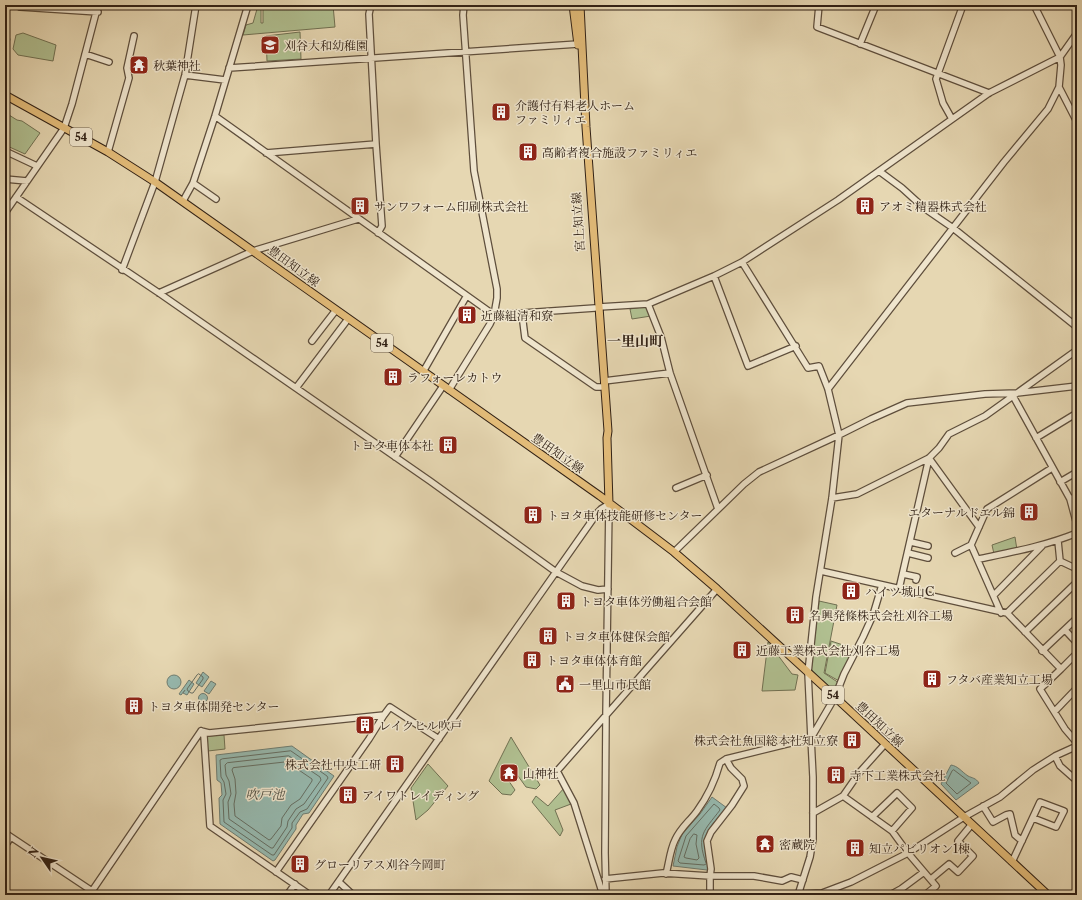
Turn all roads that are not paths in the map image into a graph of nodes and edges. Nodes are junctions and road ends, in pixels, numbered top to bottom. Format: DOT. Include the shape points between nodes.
graph roads {
  1 [pos="20,5"];
  2 [pos="98,5"];
  3 [pos="196,5"];
  4 [pos="248,5"];
  5 [pos="371,5"];
  6 [pos="464,5"];
  7 [pos="573,5"];
  8 [pos="580,5"];
  9 [pos="819,5"];
  10 [pos="876,5"];
  11 [pos="963,5"];
  12 [pos="1034,5"];
  13 [pos="98,12"];
  14 [pos="1077,33"];
  15 [pos="134,36"];
  16 [pos="578,44"];
  17 [pos="860,44"];
  18 [pos="466,52"];
  19 [pos="85,54"];
  20 [pos="1060,57"];
  21 [pos="372,59"];
  22 [pos="109,62"];
  23 [pos="228,68"];
  24 [pos="938,73"];
  25 [pos="185,75"];
  26 [pos="225,80"];
  27 [pos="1060,87"];
  28 [pos="990,93"];
  29 [pos="5,95"];
  30 [pos="215,116"];
  31 [pos="952,119"];
  32 [pos="1077,122"];
  33 [pos="64,128"];
  34 [pos="376,144"];
  35 [pos="5,151"];
  36 [pos="108,152"];
  37 [pos="266,153"];
  38 [pos="37,166"];
  39 [pos="879,170"];
  40 [pos="5,179"];
  41 [pos="27,181"];
  42 [pos="155,182"];
  43 [pos="193,182"];
  44 [pos="16,197"];
  45 [pos="216,199"];
  46 [pos="183,201"];
  47 [pos="5,213"];
  48 [pos="358,219"];
  49 [pos="953,228"];
  50 [pos="378,233"];
  51 [pos="253,251"];
  52 [pos="742,262"];
  53 [pos="122,270"];
  54 [pos="714,276"];
  55 [pos="159,293"];
  56 [pos="466,296"];
  57 [pos="648,304"];
  58 [pos="597,308"];
  59 [pos="336,310"];
  60 [pos="522,314"];
  61 [pos="494,315"];
  62 [pos="348,319"];
  63 [pos="1077,327"];
  64 [pos="312,340"];
  65 [pos="796,346"];
  66 [pos="1077,350"];
  67 [pos="423,372"];
  68 [pos="670,373"];
  69 [pos="603,384"];
  70 [pos="1077,386"];
  71 [pos="296,388"];
  72 [pos="446,388"];
  73 [pos="828,389"];
  74 [pos="1015,395"];
  75 [pos="1077,413"];
  76 [pos="839,435"];
  77 [pos="1036,438"];
  78 [pos="395,457"];
  79 [pos="929,458"];
  80 [pos="1052,468"];
  81 [pos="1077,472"];
  82 [pos="707,474"];
  83 [pos="1060,482"];
  84 [pos="676,488"];
  85 [pos="1077,497"];
  86 [pos="832,498"];
  87 [pos="1070,499"];
  88 [pos="610,504"];
  89 [pos="718,509"];
  90 [pos="1077,525"];
  91 [pos="980,526"];
  92 [pos="1077,533"];
  93 [pos="1058,541"];
  94 [pos="910,542"];
  95 [pos="971,545"];
  96 [pos="928,546"];
  97 [pos="1043,546"];
  98 [pos="674,552"];
  99 [pos="908,553"];
  100 [pos="955,553"];
  101 [pos="928,558"];
  102 [pos="978,559"];
  103 [pos="1060,561"];
  104 [pos="1077,569"];
  105 [pos="821,571"];
  106 [pos="556,572"];
  107 [pos="903,574"];
  108 [pos="916,580"];
  109 [pos="1077,582"];
  110 [pos="882,585"];
  111 [pos="717,589"];
  112 [pos="899,589"];
  113 [pos="608,590"];
  114 [pos="994,595"];
  115 [pos="1004,613"];
  116 [pos="1077,618"];
  117 [pos="1065,630"];
  118 [pos="1025,632"];
  119 [pos="1077,643"];
  120 [pos="1042,651"];
  121 [pos="1077,653"];
  122 [pos="1061,669"];
  123 [pos="808,673"];
  124 [pos="1077,688"];
  125 [pos="835,697"];
  126 [pos="1055,711"];
  127 [pos="384,716"];
  128 [pos="606,716"];
  129 [pos="202,730"];
  130 [pos="811,738"];
  131 [pos="439,739"];
  132 [pos="1077,743"];
  133 [pos="885,744"];
  134 [pos="1077,746"];
  135 [pos="1055,756"];
  136 [pos="726,759"];
  137 [pos="1077,781"];
  138 [pos="843,796"];
  139 [pos="983,806"];
  140 [pos="813,813"];
  141 [pos="872,816"];
  142 [pos="964,817"];
  143 [pos="1033,818"];
  144 [pos="972,824"];
  145 [pos="892,831"];
  146 [pos="5,833"];
  147 [pos="11,837"];
  148 [pos="1022,841"];
  149 [pos="5,846"];
  150 [pos="908,853"];
  151 [pos="592,859"];
  152 [pos="605,860"];
  153 [pos="1012,862"];
  154 [pos="276,872"];
  155 [pos="924,872"];
  156 [pos="666,874"];
  157 [pos="710,876"];
  158 [pos="605,879"];
  159 [pos="803,880"];
  160 [pos="931,880"];
  161 [pos="339,882"];
  162 [pos="295,884"];
  163 [pos="95,893"];
  164 [pos="823,894"];
  165 [pos="287,895"];
  166 [pos="310,895"];
  167 [pos="329,895"];
  168 [pos="353,895"];
  169 [pos="605,895"];
  170 [pos="710,895"];
  171 [pos="798,895"];
  172 [pos="890,895"];
  173 [pos="925,895"];
  174 [pos="1048,895"];
  1 -- 13 [label="street"];
  2 -- 13 [label="street"];
  3 -- 25 [label="street"];
  4 -- 23 [label="street"];
  5 -- 21 [label="street" via="369,14"];
  6 -- 18 [label="street"];
  7 -- 16 [label="main road, 宮上知立線"];
  8 -- 58 [label="main road, 宮上知立線"];
  9 -- 17 [label="street" via="817,27"];
  10 -- 17 [label="street"];
  11 -- 24 [label="street"];
  12 -- 20 [label="street"];
  13 -- 19 [label="street"];
  14 -- 20 [label="street"];
  15 -- 36 [label="street" via="126,68 129,78"];
  16 -- 18 [label="street"];
  16 -- 58 [label="main road, 宮上知立線"];
  17 -- 24 [label="street"];
  18 -- 21 [label="street"];
  18 -- 61 [label="street" via="475,178 497,289"];
  19 -- 22 [label="street"];
  19 -- 33 [label="street"];
  20 -- 27 [label="street"];
  20 -- 28 [label="street"];
  21 -- 23 [label="street"];
  21 -- 34 [label="street"];
  23 -- 26 [label="street"];
  24 -- 28 [label="street"];
  24 -- 31 [label="street" via="936,79 943,103"];
  25 -- 26 [label="street"];
  25 -- 42 [label="street"];
  26 -- 30 [label="street"];
  27 -- 32 [label="street"];
  27 -- 49 [label="street" via="1048,109"];
  28 -- 31 [label="street"];
  29 -- 33 [label="main road, 豊田知立線 / 54"];
  30 -- 37 [label="street"];
  30 -- 43 [label="street"];
  31 -- 39 [label="street"];
  33 -- 36 [label="main road, 豊田知立線 / 54"];
  33 -- 38 [label="street"];
  34 -- 37 [label="street"];
  34 -- 50 [label="street" via="382,226"];
  35 -- 38 [label="street"];
  36 -- 42 [label="main road, 豊田知立線 / 54"];
  37 -- 48 [label="street"];
  38 -- 41 [label="street"];
  39 -- 49 [label="street" via="924,208"];
  39 -- 52 [label="street" via="838,200"];
  40 -- 41 [label="street"];
  41 -- 44 [label="street"];
  42 -- 46 [label="main road, 豊田知立線 / 54"];
  42 -- 53 [label="street"];
  43 -- 45 [label="street"];
  43 -- 46 [label="street"];
  44 -- 47 [label="street"];
  44 -- 53 [label="street"];
  46 -- 51 [label="main road, 豊田知立線 / 54"];
  48 -- 50 [label="street"];
  48 -- 51 [label="street"];
  49 -- 63 [label="street"];
  49 -- 73 [label="street"];
  50 -- 56 [label="street"];
  51 -- 55 [label="street"];
  51 -- 59 [label="main road, 豊田知立線 / 54"];
  52 -- 54 [label="street"];
  52 -- 65 [label="street"];
  53 -- 55 [label="street"];
  54 -- 57 [label="street"];
  54 -- 65 [label="street" via="748,366"];
  55 -- 71 [label="street"];
  56 -- 61 [label="street"];
  56 -- 67 [label="street"];
  57 -- 58 [label="street"];
  57 -- 68 [label="street" via="661,337"];
  58 -- 60 [label="street"];
  58 -- 69 [label="main road, 宮上知立線"];
  59 -- 62 [label="main road, 豊田知立線 / 54"];
  59 -- 64 [label="street"];
  60 -- 61 [label="street"];
  60 -- 69 [label="street" via="525,338 596,387"];
  61 -- 72 [label="street"];
  62 -- 67 [label="main road, 豊田知立線 / 54"];
  62 -- 71 [label="street"];
  65 -- 73 [label="street" via="808,368 819,366"];
  66 -- 74 [label="street"];
  67 -- 72 [label="main road, 豊田知立線 / 54"];
  68 -- 69 [label="street"];
  68 -- 82 [label="street"];
  69 -- 88 [label="main road, 宮上知立線"];
  70 -- 74 [label="street"];
  71 -- 78 [label="street"];
  72 -- 78 [label="street"];
  72 -- 88 [label="main road, 豊田知立線 / 54"];
  73 -- 76 [label="street"];
  74 -- 76 [label="street" via="985,394 907,404"];
  74 -- 77 [label="street"];
  74 -- 79 [label="street" via="985,416 948,434"];
  75 -- 77 [label="street"];
  76 -- 86 [label="street"];
  76 -- 89 [label="street" via="759,472"];
  77 -- 80 [label="street"];
  78 -- 106 [label="street"];
  79 -- 86 [label="street" via="857,494"];
  79 -- 91 [label="street"];
  79 -- 94 [label="street"];
  80 -- 83 [label="street"];
  80 -- 91 [label="street" via="987,509"];
  81 -- 83 [label="street"];
  82 -- 84 [label="street"];
  82 -- 89 [label="street"];
  83 -- 87 [label="street"];
  85 -- 87 [label="street"];
  86 -- 105 [label="street"];
  87 -- 90 [label="street"];
  88 -- 98 [label="main road, 豊田知立線 / 54"];
  88 -- 106 [label="street" via="601,508"];
  88 -- 113 [label="street"];
  89 -- 98 [label="street"];
  91 -- 95 [label="street"];
  92 -- 93 [label="street"];
  93 -- 97 [label="street"];
  93 -- 103 [label="street"];
  94 -- 96 [label="street"];
  94 -- 99 [label="street"];
  95 -- 100 [label="street"];
  95 -- 102 [label="street"];
  97 -- 102 [label="street"];
  97 -- 114 [label="street"];
  98 -- 111 [label="main road, 豊田知立線 / 54"];
  99 -- 101 [label="street"];
  99 -- 107 [label="street"];
  102 -- 114 [label="street"];
  103 -- 104 [label="street"];
  103 -- 115 [label="street"];
  105 -- 110 [label="street"];
  105 -- 123 [label="street"];
  106 -- 113 [label="street" via="582,586"];
  106 -- 131 [label="street"];
  107 -- 108 [label="street" via="917,577"];
  107 -- 112 [label="street"];
  109 -- 118 [label="street"];
  110 -- 112 [label="street"];
  110 -- 125 [label="street" via="863,638"];
  111 -- 123 [label="main road, 豊田知立線 / 54"];
  111 -- 128 [label="street"];
  112 -- 115 [label="street"];
  113 -- 128 [label="street"];
  114 -- 115 [label="street"];
  115 -- 118 [label="street"];
  116 -- 117 [label="street"];
  117 -- 119 [label="street"];
  117 -- 120 [label="street"];
  118 -- 120 [label="street"];
  120 -- 122 [label="street"];
  121 -- 122 [label="street"];
  122 -- 126 [label="street" via="1040,689"];
  123 -- 125 [label="main road, 豊田知立線 / 54"];
  123 -- 130 [label="street"];
  124 -- 126 [label="street"];
  125 -- 130 [label="street"];
  125 -- 133 [label="main road, 豊田知立線 / 54"];
  126 -- 132 [label="street"];
  127 -- 129 [label="street" via="209,733"];
  127 -- 131 [label="street" via="390,707"];
  127 -- 154 [label="street"];
  128 -- 151 [label="street" via="556,771 574,803"];
  128 -- 152 [label="street"];
  129 -- 154 [label="street" via="210,826"];
  129 -- 163 [label="street"];
  130 -- 136 [label="street"];
  130 -- 140 [label="street"];
  131 -- 161 [label="street"];
  133 -- 138 [label="street" via="859,773"];
  133 -- 142 [label="main road, 豊田知立線 / 54"];
  134 -- 135 [label="street"];
  135 -- 137 [label="street" via="1060,766"];
  135 -- 139 [label="street" via="1000,797"];
  136 -- 156 [label="street" via="720,763 709,793 674,841"];
  136 -- 157 [label="street" via="742,779 744,786 713,828 707,841"];
  138 -- 140 [label="street"];
  138 -- 141 [label="street"];
  139 -- 142 [label="street"];
  139 -- 148 [label="street" via="993,822 1010,814 1015,835"];
  140 -- 159 [label="street" via="812,848"];
  141 -- 145 [label="street"];
  141 -- 145 [label="street" via="897,793 912,808"];
  142 -- 144 [label="main road, 豊田知立線 / 54"];
  142 -- 150 [label="street"];
  143 -- 143 [label="street" via="1040,802 1064,811 1056,827"];
  143 -- 148 [label="street"];
  144 -- 153 [label="main road, 豊田知立線 / 54"];
  144 -- 160 [label="street" via="958,841 973,856 958,872 949,864"];
  145 -- 150 [label="street"];
  146 -- 147 [label="street"];
  147 -- 149 [label="street"];
  147 -- 163 [label="street"];
  148 -- 153 [label="street"];
  150 -- 155 [label="street"];
  150 -- 164 [label="street"];
  151 -- 152 [label="street"];
  151 -- 169 [label="street"];
  152 -- 158 [label="street"];
  153 -- 174 [label="main road, 豊田知立線 / 54"];
  154 -- 162 [label="street"];
  155 -- 160 [label="street"];
  155 -- 172 [label="street"];
  156 -- 157 [label="street"];
  156 -- 158 [label="street"];
  157 -- 159 [label="street"];
  157 -- 170 [label="street"];
  158 -- 169 [label="street"];
  159 -- 171 [label="street"];
  160 -- 173 [label="street" via="936,886"];
  161 -- 167 [label="street"];
  161 -- 168 [label="street"];
  162 -- 165 [label="street"];
  162 -- 166 [label="street"];
  164 -- 171 [label="street"];
}
